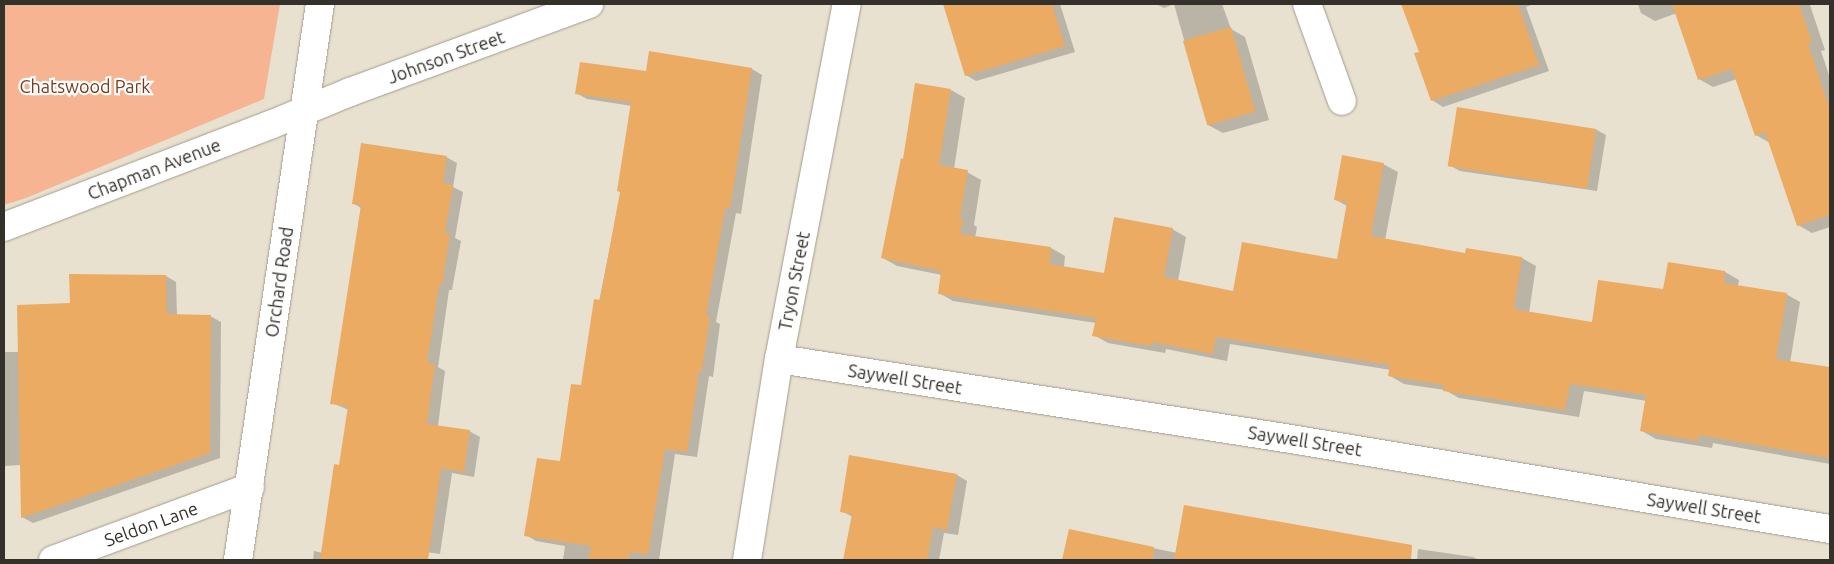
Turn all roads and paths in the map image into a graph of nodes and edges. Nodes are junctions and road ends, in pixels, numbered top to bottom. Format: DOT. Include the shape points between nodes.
graph roads {
  1 [pos="320,4"];
  2 [pos="589,4"];
  3 [pos="847,4"];
  4 [pos="1307,4"];
  5 [pos="1342,101"];
  6 [pos="304,111"];
  7 [pos="4,226"];
  8 [pos="779,359"];
  9 [pos="250,487"];
  10 [pos="1830,529"];
  11 [pos="53,560"];
  12 [pos="238,560"];
  13 [pos="746,560"];
  1 -- 6 [label="street, Orchard Road"];
  2 -- 6 [label="street, Johnson Street"];
  3 -- 8 [label="street, Tryon Street"];
  4 -- 5 [label="street"];
  6 -- 7 [label="street, Chapman Avenue"];
  6 -- 9 [label="street, Orchard Road"];
  8 -- 10 [label="street, Saywell Street" via="1291,439"];
  8 -- 13 [label="street, Tryon Street"];
  9 -- 11 [label="street, Seldon Lane"];
  9 -- 12 [label="street, Orchard Road"];
}
